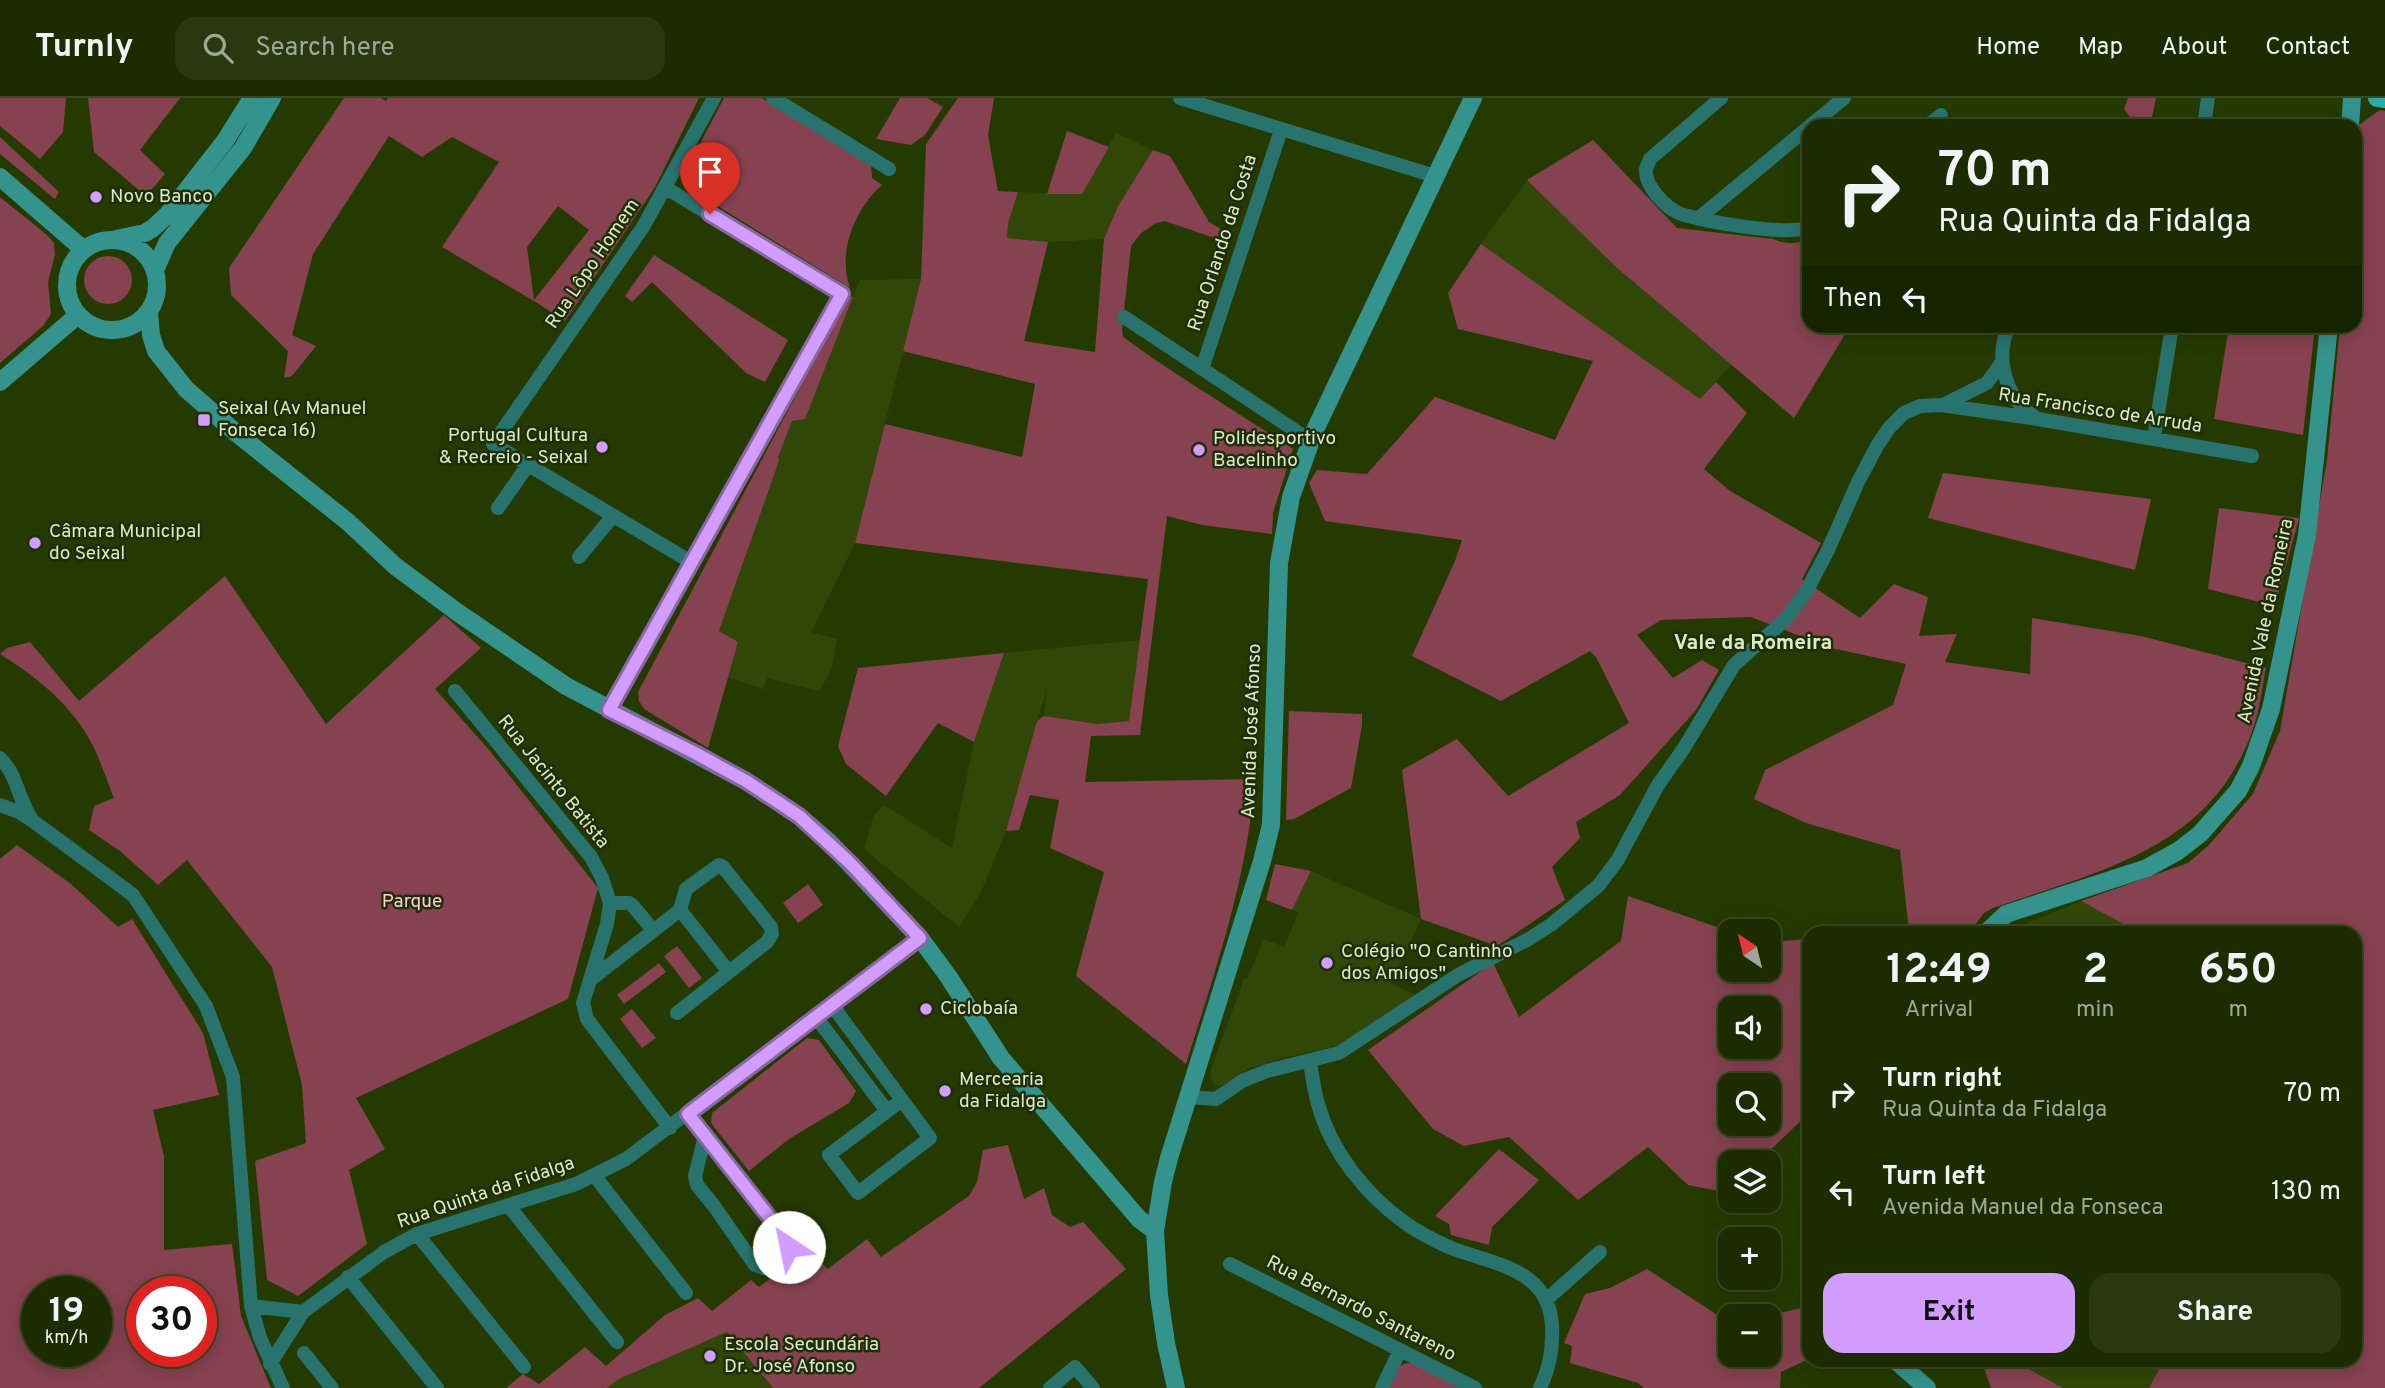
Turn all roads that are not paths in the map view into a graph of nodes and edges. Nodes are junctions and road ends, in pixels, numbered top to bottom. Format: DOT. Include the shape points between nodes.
graph roads {
  1 [pos="251,98"];
  2 [pos="272,98"];
  3 [pos="714,98"];
  4 [pos="773,98"];
  5 [pos="1180,98"];
  6 [pos="1473,98"];
  7 [pos="1721,98"];
  8 [pos="1844,98"];
  9 [pos="2208,98"];
  10 [pos="2352,98"];
  11 [pos="2377,98"];
  12 [pos="2385,99"];
  13 [pos="1941,115"];
  14 [pos="1818,119"];
  15 [pos="1936,119"];
  16 [pos="2205,119"];
  17 [pos="2350,119"];
  18 [pos="1281,130"];
  19 [pos="1802,133"];
  20 [pos="889,169"];
  21 [pos="1435,176"];
  22 [pos="0,177"];
  23 [pos="666,188"];
  24 [pos="1699,218"];
  25 [pos="1802,229"];
  26 [pos="109,240"];
  27 [pos="84,250"];
  28 [pos="155,270"];
  29 [pos="149,313"];
  30 [pos="78,315"];
  31 [pos="1124,317"];
  32 [pos="122,330"];
  33 [pos="2006,333"];
  34 [pos="2171,333"];
  35 [pos="2328,333"];
  36 [pos="156,351"];
  37 [pos="2001,362"];
  38 [pos="1202,369"];
  39 [pos="0,382"];
  40 [pos="1941,405"];
  41 [pos="2038,419"];
  42 [pos="2154,438"];
  43 [pos="1311,441"];
  44 [pos="2252,456"];
  45 [pos="528,465"];
  46 [pos="498,508"];
  47 [pos="612,516"];
  48 [pos="579,557"];
  49 [pos="691,562"];
  50 [pos="455,691"];
  51 [pos="609,710"];
  52 [pos="0,758"];
  53 [pos="15,786"];
  54 [pos="0,804"];
  55 [pos="33,821"];
  56 [pos="610,903"];
  57 [pos="680,910"];
  58 [pos="1993,926"];
  59 [pos="653,930"];
  60 [pos="920,938"];
  61 [pos="729,972"];
  62 [pos="589,980"];
  63 [pos="832,1005"];
  64 [pos="677,1013"];
  65 [pos="816,1017"];
  66 [pos="1310,1062"];
  67 [pos="1188,1097"];
  68 [pos="902,1100"];
  69 [pos="887,1111"];
  70 [pos="688,1114"];
  71 [pos="670,1128"];
  72 [pos="705,1136"];
  73 [pos="594,1175"];
  74 [pos="508,1205"];
  75 [pos="1155,1231"];
  76 [pos="418,1234"];
  77 [pos="1600,1252"];
  78 [pos="1230,1264"];
  79 [pos="348,1276"];
  80 [pos="686,1293"];
  81 [pos="1546,1300"];
  82 [pos="251,1306"];
  83 [pos="303,1312"];
  84 [pos="617,1342"];
  85 [pos="1401,1350"];
  86 [pos="304,1353"];
  87 [pos="270,1364"];
  88 [pos="524,1367"];
  89 [pos="1903,1367"];
  90 [pos="283,1388"];
  91 [pos="332,1388"];
  92 [pos="438,1388"];
  93 [pos="1050,1388"];
  94 [pos="1093,1388"];
  95 [pos="1176,1388"];
  96 [pos="1382,1388"];
  97 [pos="1475,1388"];
  98 [pos="1540,1388"];
  99 [pos="1927,1388"];
  1 -- 26 [label="street" via="218,152 169,214 145,233"];
  2 -- 28 [label="street" via="236,157 167,243"];
  3 -- 23 [label="street, Rua Lôpo Homem"];
  4 -- 20 [label="street"];
  5 -- 18 [label="street"];
  6 -- 21 [label="street, Avenida José Afonso"];
  7 -- 24 [label="street" via="1650,159 1646,170 1650,186 1666,205 1679,214"];
  8 -- 14 [label="street"];
  9 -- 16 [label="street"];
  10 -- 17 [label="street"];
  11 -- 12 [label="main road"];
  13 -- 15 [label="street"];
  18 -- 21 [label="street"];
  18 -- 38 [label="street, Rua Orlando da Costa"];
  19 -- 24 [label="street"];
  21 -- 43 [label="street, Avenida José Afonso"];
  22 -- 27 [label="street"];
  23 -- 45 [label="street, Rua Lôpo Homem" via="493,444"];
  23 -- 49 [label="street" via="842,294"];
  24 -- 25 [label="street" via="1756,229"];
  26 -- 27 [label="street"];
  26 -- 28 [label="street" via="132,244"];
  27 -- 30 [label="street" via="70,269 67,285 69,301"];
  28 -- 29 [label="street" via="157,292"];
  29 -- 32 [label="street"];
  29 -- 36 [label="street"];
  30 -- 32 [label="street" via="93,327"];
  30 -- 39 [label="street"];
  31 -- 38 [label="street"];
  32 -- 36 [label="street"];
  33 -- 37 [label="street"];
  34 -- 42 [label="street"];
  35 -- 58 [label="street, Avenida Vale da Romeira" via="2307,535 2271,709 2257,754 2238,791 2200,834 2178,851 2137,872 2006,914"];
  36 -- 51 [label="street" via="199,402 324,502 395,566 566,686"];
  37 -- 40 [label="street" via="1987,383"];
  37 -- 41 [label="street" via="2012,391"];
  38 -- 43 [label="street"];
  40 -- 41 [label="street, Rua Francisco de Arruda"];
  40 -- 66 [label="street" via="1904,413 1889,428 1806,592 1785,620 1734,665 1658,785 1607,877 1529,939 1458,975 1339,1053"];
  41 -- 42 [label="street, Rua Francisco de Arruda"];
  42 -- 44 [label="street, Rua Francisco de Arruda"];
  43 -- 67 [label="street, Avenida José Afonso" via="1291,496 1279,563 1271,825"];
  45 -- 46 [label="street"];
  45 -- 47 [label="street"];
  47 -- 48 [label="street"];
  47 -- 49 [label="street"];
  49 -- 51 [label="street"];
  50 -- 56 [label="street, Rua Jacinto Batista" via="591,857"];
  51 -- 60 [label="street" via="705,759 799,816"];
  52 -- 53 [label="street"];
  53 -- 54 [label="street" via="9,799"];
  53 -- 55 [label="street"];
  54 -- 55 [label="street"];
  55 -- 82 [label="street" via="133,895 206,1006 233,1077"];
  56 -- 59 [label="street" via="633,906"];
  56 -- 62 [label="street"];
  57 -- 59 [label="street"];
  57 -- 61 [label="street"];
  57 -- 61 [label="street" via="686,889 715,867 723,867 771,927 766,942"];
  59 -- 62 [label="street"];
  60 -- 63 [label="street, Rua Quinta da Fidalga"];
  60 -- 75 [label="street" via="1000,1058 1139,1219"];
  61 -- 64 [label="street"];
  62 -- 71 [label="street" via="583,1003 587,1019"];
  63 -- 65 [label="street, Rua Quinta da Fidalga"];
  63 -- 68 [label="street"];
  65 -- 69 [label="street"];
  65 -- 70 [label="street, Rua Quinta da Fidalga"];
  66 -- 67 [label="street" via="1267,1071 1216,1099"];
  66 -- 81 [label="street" via="1328,1129 1350,1168 1372,1194 1427,1237 1513,1268 1537,1286"];
  67 -- 75 [label="street, Avenida José Afonso" via="1163,1182"];
  68 -- 69 [label="street"];
  68 -- 69 [label="street" via="930,1138 858,1193 829,1155"];
  70 -- 71 [label="street, Rua Quinta da Fidalga"];
  70 -- 72 [label="street"];
  71 -- 73 [label="street, Rua Quinta da Fidalga"];
  72 -- 72 [label="street" via="788,1241 788,1250 763,1268 755,1265 696,1185"];
  73 -- 74 [label="street, Rua Quinta da Fidalga"];
  73 -- 80 [label="street"];
  74 -- 76 [label="street, Rua Quinta da Fidalga"];
  74 -- 84 [label="street"];
  75 -- 95 [label="street, Avenida José Afonso" via="1159,1294"];
  76 -- 79 [label="street, Rua Quinta da Fidalga"];
  76 -- 88 [label="street"];
  77 -- 81 [label="street"];
  78 -- 85 [label="street, Rua Bernardo Santareno"];
  79 -- 83 [label="street, Rua Quinta da Fidalga"];
  79 -- 92 [label="street"];
  81 -- 98 [label="street" via="1553,1325 1552,1351"];
  82 -- 83 [label="street"];
  82 -- 87 [label="street"];
  83 -- 87 [label="street, Rua Quinta da Fidalga"];
  85 -- 96 [label="street"];
  85 -- 97 [label="street, Rua Bernardo Santareno"];
  86 -- 91 [label="street"];
  87 -- 90 [label="street"];
  89 -- 99 [label="street"];
  93 -- 94 [label="street" via="1075,1367"];
}
